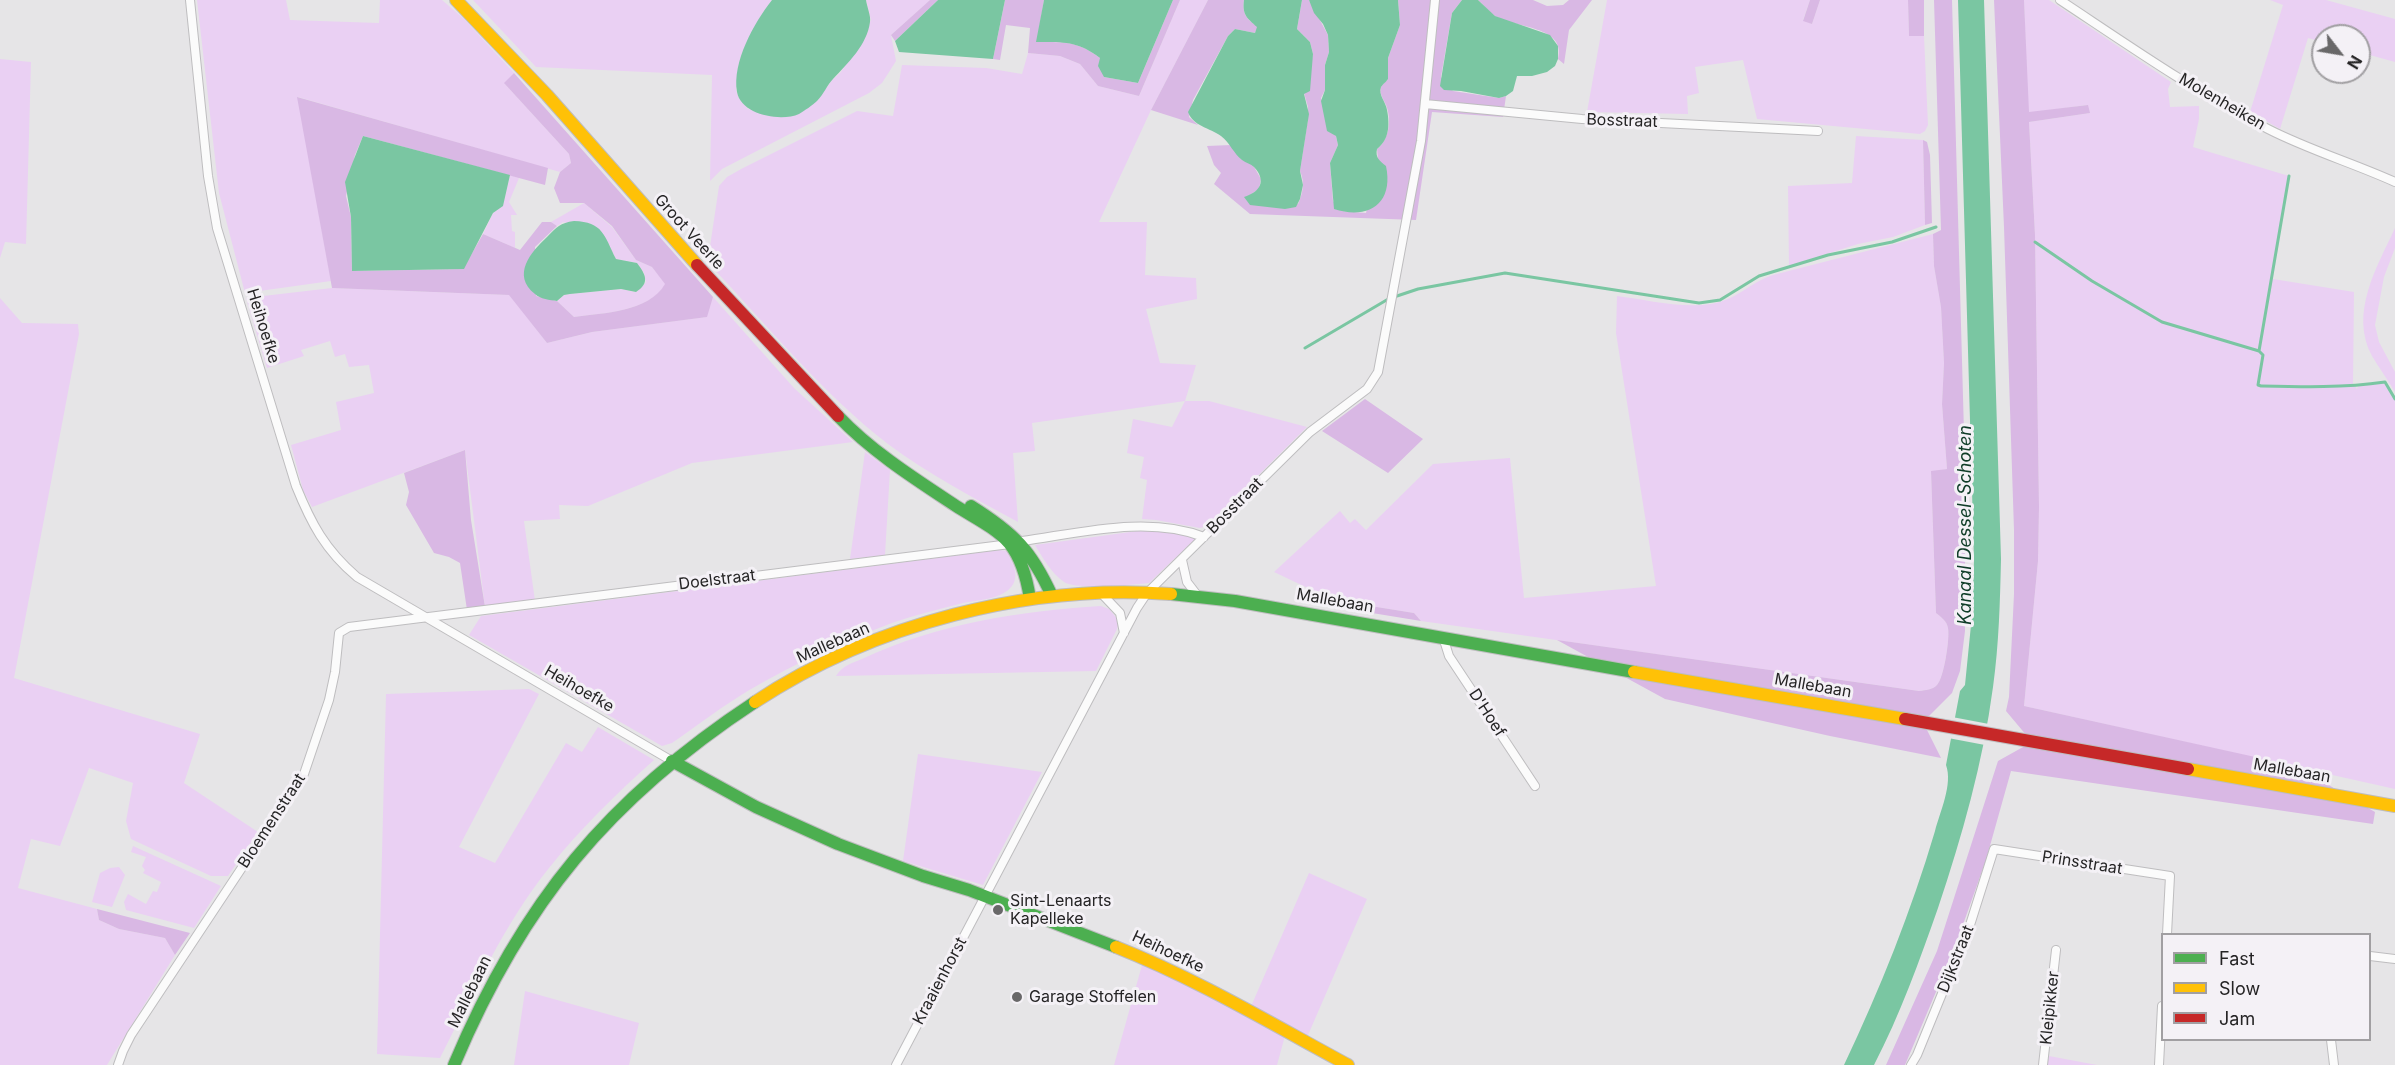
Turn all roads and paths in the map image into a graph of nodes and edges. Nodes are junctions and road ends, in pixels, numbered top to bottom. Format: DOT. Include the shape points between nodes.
graph roads {
  1 [pos="190,0"];
  2 [pos="456,0"];
  3 [pos="1435,0"];
  4 [pos="2060,0"];
  5 [pos="1425,104"];
  6 [pos="1818,130"];
  7 [pos="2395,182"];
  8 [pos="1204,537"];
  9 [pos="1016,543"];
  10 [pos="1182,560"];
  11 [pos="1101,593"];
  12 [pos="1147,593"];
  13 [pos="1197,595"];
  14 [pos="1052,596"];
  15 [pos="1030,599"];
  16 [pos="423,617"];
  17 [pos="1125,634"];
  18 [pos="1443,638"];
  19 [pos="672,761"];
  20 [pos="1535,786"];
  21 [pos="2395,806"];
  22 [pos="1994,849"];
  23 [pos="984,896"];
  24 [pos="2167,933"];
  25 [pos="2056,950"];
  26 [pos="2371,956"];
  27 [pos="2395,958"];
  28 [pos="2161,1036"];
  29 [pos="2331,1041"];
  30 [pos="118,1065"];
  31 [pos="454,1065"];
  32 [pos="896,1065"];
  33 [pos="1348,1065"];
  34 [pos="1911,1065"];
  35 [pos="2043,1065"];
  36 [pos="2159,1065"];
  37 [pos="2334,1065"];
  1 -- 16 [label="street, Heihoefke" via="217,228 296,486 312,524 338,561"];
  2 -- 9 [label="main road, Groot Veerle" via="852,431 909,474"];
  3 -- 5 [label="street, Bosstraat"];
  4 -- 7 [label="street, Molenheiken" via="2156,64 2265,128"];
  5 -- 6 [label="street, Bosstraat" via="1582,119"];
  5 -- 8 [label="street, Bosstraat" via="1378,372 1366,389 1310,432"];
  8 -- 9 [label="street, Doelstraat" via="1185,529 1143,525"];
  8 -- 10 [label="street, Bosstraat"];
  9 -- 14 [label="main road, Groot Veerle" via="1039,568"];
  9 -- 15 [label="main road, Groot Veerle"];
  9 -- 16 [label="street, Doelstraat"];
  10 -- 12 [label="street, Bosstraat"];
  10 -- 13 [label="street" via="1187,582"];
  11 -- 12 [label="main road, Mallebaan"];
  11 -- 14 [label="main road, Mallebaan"];
  11 -- 17 [label="street" via="1120,613"];
  12 -- 13 [label="main road, Mallebaan"];
  12 -- 17 [label="street, Bosstraat"];
  13 -- 18 [label="main road, Mallebaan"];
  14 -- 15 [label="main road, Mallebaan"];
  15 -- 19 [label="main road, Mallebaan" via="933,622 823,662 744,708"];
  16 -- 19 [label="street, Heihoefke"];
  16 -- 30 [label="street, Bloemenstraat" via="349,627 339,633 329,700 304,774 131,1035"];
  17 -- 23 [label="street, Bosstraat"];
  18 -- 20 [label="street, D'Hoef" via="1449,656"];
  18 -- 21 [label="main road, Mallebaan"];
  19 -- 23 [label="main road, Heihoefke" via="756,807 838,844"];
  19 -- 31 [label="main road, Mallebaan" via="588,840 552,887 501,964"];
  22 -- 24 [label="street, Prinsstraat" via="2170,876"];
  22 -- 34 [label="street, Dijkstraat" via="1970,925"];
  23 -- 32 [label="street, Kraaienhorst"];
  23 -- 33 [label="main road, Heihoefke" via="1153,962"];
  25 -- 35 [label="street, Kleipikker"];
  26 -- 27 [label="street"];
  28 -- 36 [label="street"];
  29 -- 37 [label="street"];
}
